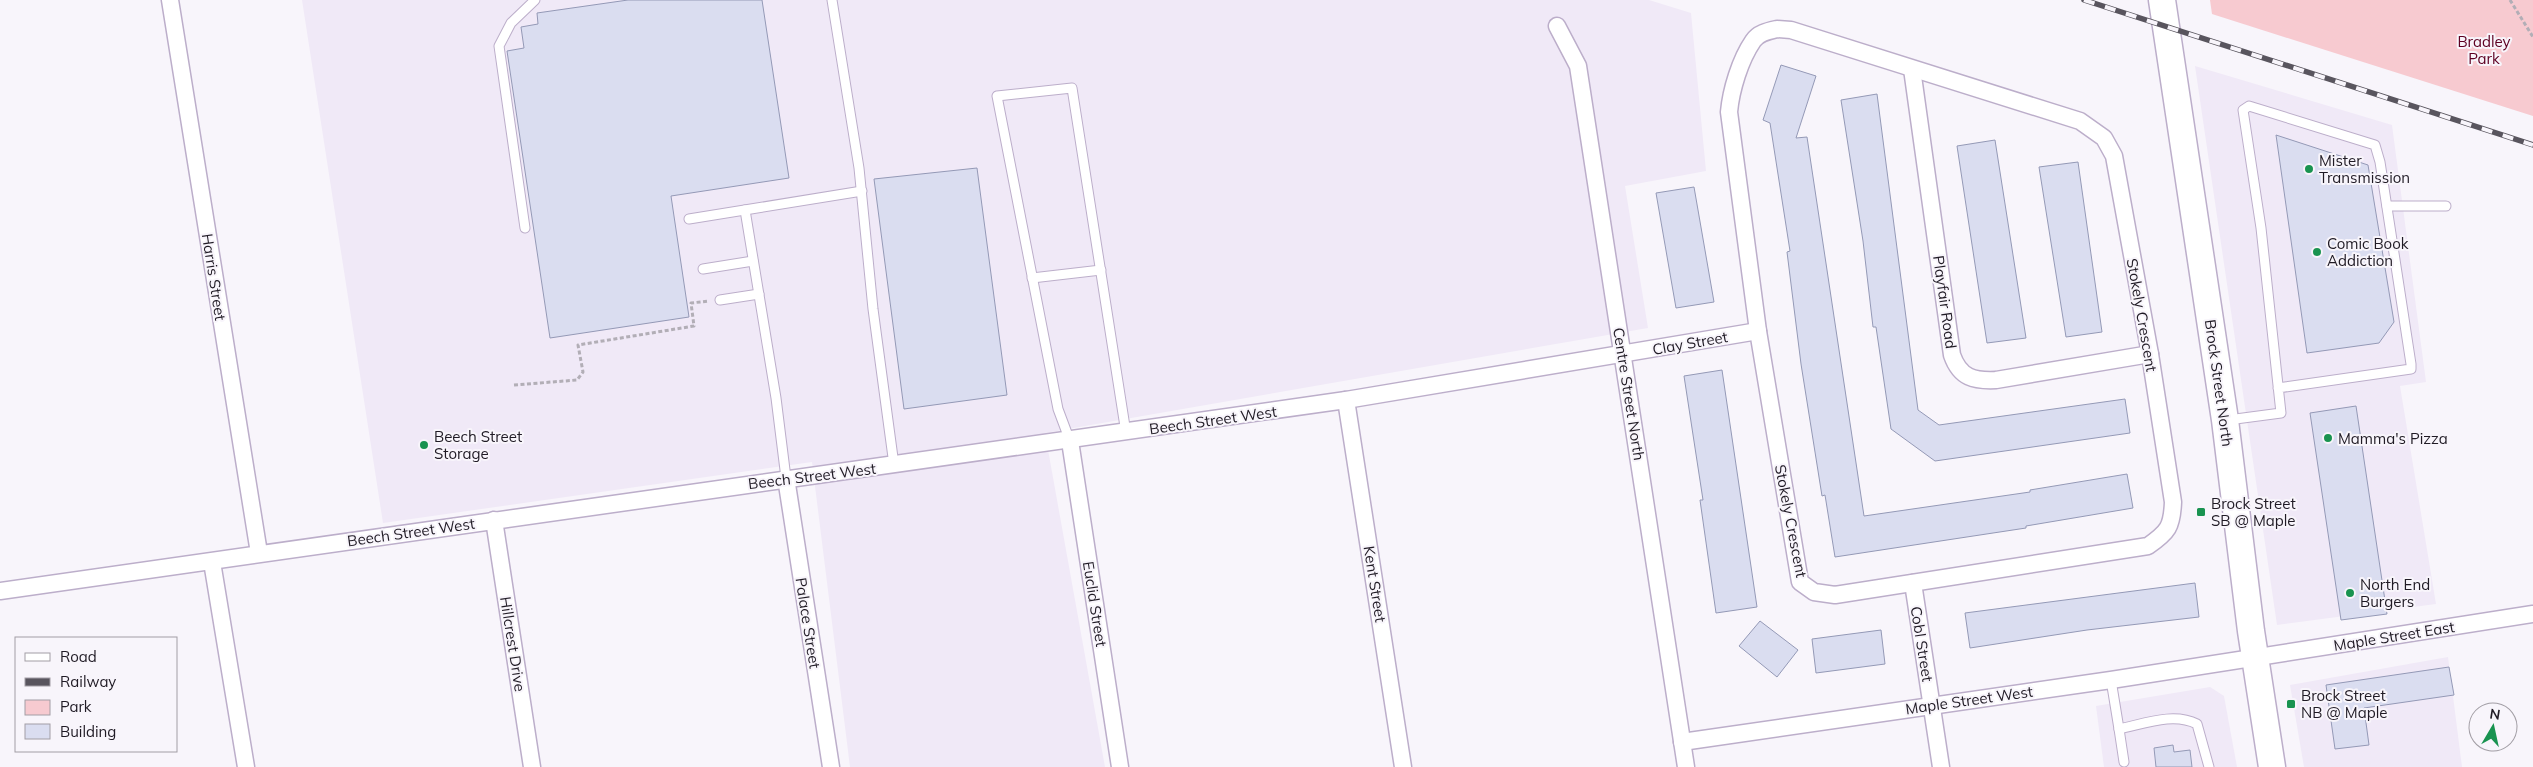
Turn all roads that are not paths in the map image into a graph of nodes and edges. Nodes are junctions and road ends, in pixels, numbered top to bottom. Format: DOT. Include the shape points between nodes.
graph roads {
  1 [pos="170,0"];
  2 [pos="535,0"];
  3 [pos="832,0"];
  4 [pos="2162,0"];
  5 [pos="1556,26"];
  6 [pos="1912,69"];
  7 [pos="862,191"];
  8 [pos="2387,206"];
  9 [pos="2446,206"];
  10 [pos="745,210"];
  11 [pos="689,219"];
  12 [pos="525,228"];
  13 [pos="753,261"];
  14 [pos="703,269"];
  15 [pos="1101,270"];
  16 [pos="1032,278"];
  17 [pos="759,294"];
  18 [pos="720,300"];
  19 [pos="1758,331"];
  20 [pos="2150,354"];
  21 [pos="1623,355"];
  22 [pos="2278,388"];
  23 [pos="1346,400"];
  24 [pos="2225,420"];
  25 [pos="1126,433"];
  26 [pos="1070,441"];
  27 [pos="894,465"];
  28 [pos="786,478"];
  29 [pos="494,520"];
  30 [pos="259,554"];
  31 [pos="212,562"];
  32 [pos="1913,583"];
  33 [pos="0,591"];
  34 [pos="2533,614"];
  35 [pos="2255,657"];
  36 [pos="2112,680"];
  37 [pos="1932,705"];
  38 [pos="2119,729"];
  39 [pos="1682,742"];
  40 [pos="2124,762"];
  41 [pos="246,767"];
  42 [pos="532,767"];
  43 [pos="830,767"];
  44 [pos="1120,767"];
  45 [pos="1403,767"];
  46 [pos="1686,767"];
  47 [pos="1941,767"];
  48 [pos="2209,767"];
  49 [pos="2272,767"];
  1 -- 30 [label="street, Harris Street"];
  2 -- 12 [label="lane" via="511,23 499,46"];
  3 -- 7 [label="lane"];
  4 -- 24 [label="main road, Brock Street North"];
  5 -- 21 [label="street, Centre Street North" via="1578,66"];
  6 -- 19 [label="street, Stokely Crescent" via="1790,30 1764,32 1753,40 1732,88 1729,112"];
  6 -- 20 [label="street, Stokely Crescent" via="2080,121 2104,138 2114,156"];
  6 -- 20 [label="street, Playfair Road" via="1956,366 1970,378 1996,380"];
  7 -- 10 [label="lane"];
  7 -- 27 [label="lane" via="873,309"];
  8 -- 9 [label="lane"];
  8 -- 22 [label="lane" via="2411,369"];
  8 -- 22 [label="lane" via="2375,145 2249,106 2243,110 2261,228"];
  10 -- 11 [label="lane"];
  10 -- 13 [label="lane"];
  13 -- 14 [label="lane"];
  13 -- 17 [label="lane"];
  15 -- 16 [label="lane"];
  15 -- 16 [label="lane" via="1072,88 996,96"];
  15 -- 25 [label="lane"];
  16 -- 26 [label="lane" via="1058,409"];
  17 -- 18 [label="lane"];
  17 -- 28 [label="lane"];
  19 -- 21 [label="street, Clay Street"];
  19 -- 32 [label="street, Stokely Crescent" via="1800,582 1814,592 1835,594"];
  20 -- 32 [label="street, Stokely Crescent" via="2173,502 2172,519 2165,534 2148,546"];
  21 -- 23 [label="street, Beech Street West"];
  21 -- 39 [label="street, Centre Street North"];
  22 -- 24 [label="lane" via="2281,413"];
  23 -- 25 [label="street, Beech Street West"];
  23 -- 45 [label="street, Kent Street"];
  24 -- 35 [label="main road, Brock Street North"];
  25 -- 26 [label="street, Beech Street West"];
  26 -- 27 [label="street, Beech Street West"];
  26 -- 44 [label="street, Euclid Street"];
  27 -- 28 [label="street, Beech Street West"];
  28 -- 29 [label="street, Beech Street West"];
  28 -- 43 [label="street, Palace Street"];
  29 -- 30 [label="street, Beech Street West"];
  29 -- 42 [label="street, Hillcrest Drive"];
  30 -- 31 [label="street, Beech Street West"];
  31 -- 33 [label="street, Beech Street West"];
  31 -- 41 [label="street"];
  32 -- 37 [label="street, Cobl Street"];
  34 -- 35 [label="street, Maple Street East"];
  35 -- 36 [label="street, Maple Street West"];
  35 -- 49 [label="main road, Brock Street North"];
  36 -- 37 [label="street, Maple Street West"];
  36 -- 38 [label="lane"];
  37 -- 39 [label="street, Maple Street West"];
  37 -- 47 [label="street, Cobl Street"];
  38 -- 40 [label="lane"];
  38 -- 48 [label="lane" via="2157,720 2184,718 2197,724"];
  39 -- 46 [label="street, Centre Street North"];
}
